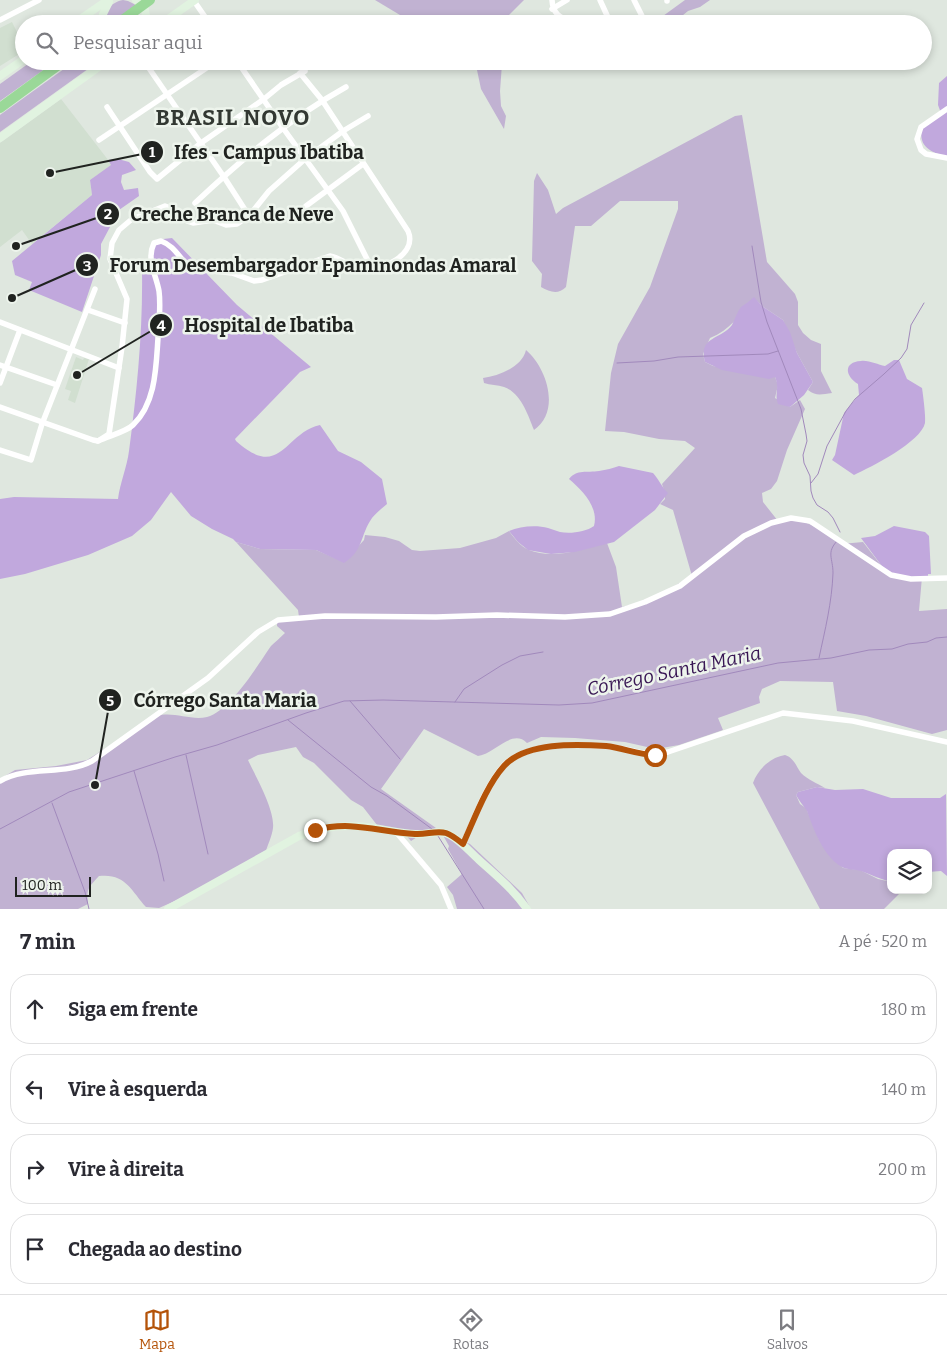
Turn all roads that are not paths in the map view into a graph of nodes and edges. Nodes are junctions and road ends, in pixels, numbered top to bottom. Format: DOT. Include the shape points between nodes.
graph roads {
  1 [pos="39,0"];
  2 [pos="194,0"];
  3 [pos="552,0"];
  4 [pos="567,0"];
  5 [pos="600,0"];
  6 [pos="634,0"];
  7 [pos="107,1"];
  8 [pos="144,5"];
  9 [pos="552,9"];
  10 [pos="86,15"];
  11 [pos="103,15"];
  12 [pos="130,15"];
  13 [pos="173,15"];
  14 [pos="204,15"];
  15 [pos="558,15"];
  16 [pos="607,15"];
  17 [pos="642,15"];
  18 [pos="0,20"];
  19 [pos="15,65"];
  20 [pos="52,70"];
  21 [pos="94,70"];
  22 [pos="150,70"];
  23 [pos="204,70"];
  24 [pos="243,70"];
  25 [pos="0,76"];
  26 [pos="346,87"];
  27 [pos="167,96"];
  28 [pos="264,99"];
  29 [pos="322,100"];
  30 [pos="107,107"];
  31 [pos="0,108"];
  32 [pos="947,109"];
  33 [pos="368,116"];
  34 [pos="120,126"];
  35 [pos="283,128"];
  36 [pos="342,131"];
  37 [pos="0,138"];
  38 [pos="99,140"];
  39 [pos="200,143"];
  40 [pos="947,158"];
  41 [pos="306,159"];
  42 [pos="363,164"];
  43 [pos="224,176"];
  44 [pos="329,191"];
  45 [pos="195,204"];
  46 [pos="306,206"];
  47 [pos="249,216"];
  48 [pos="372,268"];
  49 [pos="95,289"];
  50 [pos="88,310"];
  51 [pos="0,322"];
  52 [pos="125,323"];
  53 [pos="20,330"];
  54 [pos="72,348"];
  55 [pos="3,366"];
  56 [pos="119,368"];
  57 [pos="0,383"];
  58 [pos="57,385"];
  59 [pos="0,407"];
  60 [pos="42,424"];
  61 [pos="98,441"];
  62 [pos="0,450"];
  63 [pos="947,578"];
  64 [pos="947,742"];
  65 [pos="0,781"];
  66 [pos="396,832"];
  67 [pos="463,844"];
  68 [pos="168,909"];
  69 [pos="451,909"];
  70 [pos="527,909"];
  1 -- 18 [label="street"];
  2 -- 13 [label="street"];
  2 -- 14 [label="street"];
  3 -- 9 [label="street"];
  4 -- 9 [label="street"];
  5 -- 16 [label="street"];
  6 -- 17 [label="street"];
  7 -- 10 [label="street"];
  7 -- 11 [label="street"];
  8 -- 12 [label="highway"];
  9 -- 15 [label="street"];
  19 -- 25 [label="street"];
  20 -- 31 [label="highway"];
  21 -- 37 [label="street"];
  22 -- 27 [label="street"];
  23 -- 27 [label="street"];
  24 -- 28 [label="street"];
  26 -- 29 [label="street"];
  27 -- 34 [label="street"];
  27 -- 39 [label="street"];
  28 -- 29 [label="street" via="302,72"];
  28 -- 35 [label="street"];
  28 -- 39 [label="street"];
  29 -- 35 [label="street"];
  29 -- 36 [label="street"];
  30 -- 34 [label="street"];
  32 -- 40 [label="street" via="921,127 917,138 926,154"];
  33 -- 36 [label="street"];
  34 -- 38 [label="street"];
  34 -- 39 [label="street" via="157,179"];
  35 -- 41 [label="street"];
  35 -- 43 [label="street"];
  36 -- 41 [label="street"];
  36 -- 42 [label="street"];
  39 -- 43 [label="street"];
  41 -- 44 [label="street"];
  41 -- 47 [label="street" via="270,191"];
  42 -- 44 [label="street"];
  42 -- 48 [label="street" via="408,231 410,241 403,254"];
  43 -- 45 [label="street"];
  43 -- 47 [label="street"];
  44 -- 46 [label="street"];
  44 -- 48 [label="street" via="350,222"];
  47 -- 52 [label="street" via="232,225 213,220 193,223 169,207 162,207 132,219 119,230 112,243 110,259 126,299"];
  48 -- 61 [label="street" via="357,268 330,256 254,281 232,273 190,268 168,244 154,243 150,259 159,292 159,307 153,387 141,415 130,428"];
  49 -- 50 [label="street"];
  50 -- 52 [label="street"];
  50 -- 54 [label="street"];
  51 -- 53 [label="street"];
  52 -- 56 [label="street"];
  53 -- 54 [label="street"];
  53 -- 55 [label="street"];
  54 -- 56 [label="street"];
  54 -- 58 [label="street"];
  55 -- 57 [label="street"];
  55 -- 58 [label="street"];
  56 -- 61 [label="street" via="112,426 109,434"];
  58 -- 60 [label="street"];
  59 -- 60 [label="street"];
  60 -- 61 [label="street"];
  60 -- 62 [label="street" via="29,460"];
  63 -- 65 [label="street" via="911,579 890,575 810,521 791,518 744,536 680,586 610,614 565,617 325,616 278,620 258,632 208,678 92,761"];
  64 -- 67 [label="street" via="853,721 783,713 655,755 605,746 537,748 513,758 501,770"];
  66 -- 67 [label="street" via="438,832"];
  66 -- 68 [label="street" via="356,826 315,830"];
  66 -- 69 [label="street" via="441,885"];
  67 -- 70 [label="street" via="510,888"];
}
